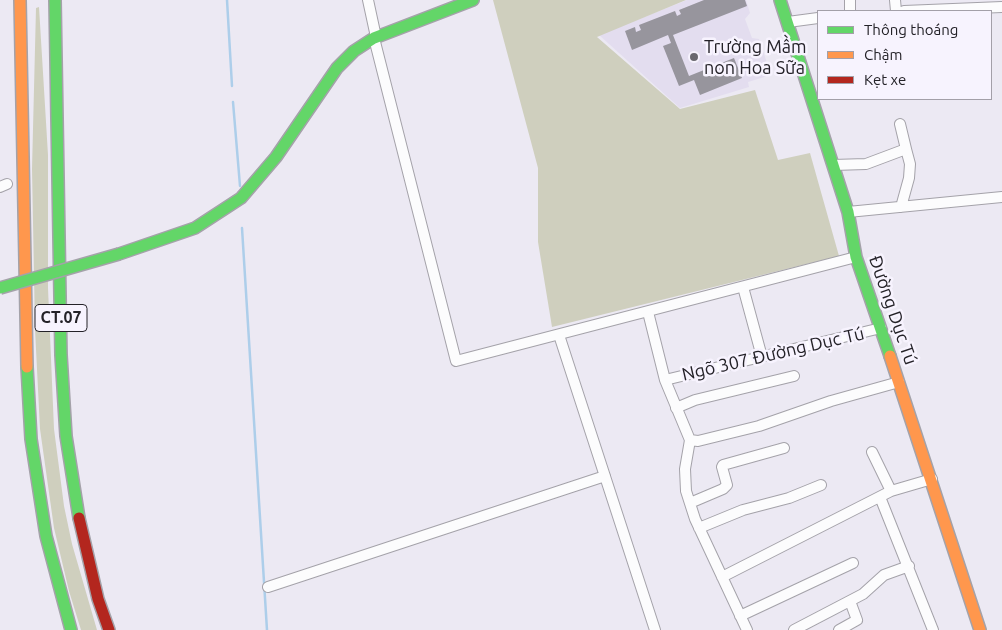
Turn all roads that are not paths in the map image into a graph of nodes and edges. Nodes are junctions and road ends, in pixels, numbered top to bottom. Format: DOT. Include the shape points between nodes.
graph roads {
  1 [pos="20,0"];
  2 [pos="55,0"];
  3 [pos="368,0"];
  4 [pos="473,0"];
  5 [pos="780,0"];
  6 [pos="957,6"];
  7 [pos="1002,7"];
  8 [pos="918,10"];
  9 [pos="817,18"];
  10 [pos="788,22"];
  11 [pos="375,37"];
  12 [pos="900,124"];
  13 [pos="906,149"];
  14 [pos="833,165"];
  15 [pos="1002,197"];
  16 [pos="901,207"];
  17 [pos="848,212"];
  18 [pos="856,257"];
  19 [pos="743,287"];
  20 [pos="0,288"];
  21 [pos="648,312"];
  22 [pos="881,328"];
  23 [pos="559,335"];
  24 [pos="762,357"];
  25 [pos="794,376"];
  26 [pos="665,380"];
  27 [pos="899,382"];
  28 [pos="676,408"];
  29 [pos="690,440"];
  30 [pos="784,448"];
  31 [pos="872,452"];
  32 [pos="605,476"];
  33 [pos="932,480"];
  34 [pos="821,485"];
  35 [pos="891,491"];
  36 [pos="880,497"];
  37 [pos="690,504"];
  38 [pos="699,528"];
  39 [pos="853,563"];
  40 [pos="909,566"];
  41 [pos="722,577"];
  42 [pos="268,587"];
  43 [pos="850,602"];
  44 [pos="740,616"];
  45 [pos="72,630"];
  46 [pos="108,630"];
  47 [pos="655,630"];
  48 [pos="747,630"];
  49 [pos="794,630"];
  50 [pos="839,630"];
  51 [pos="933,630"];
  52 [pos="980,630"];
  1 -- 45 [label="main road, CT.07" via="26,356 31,439 46,536"];
  2 -- 46 [label="main road, CT.07" via="61,345 66,436 80,528"];
  3 -- 11 [label="street"];
  4 -- 11 [label="main road"];
  5 -- 10 [label="main road, Đường Dục Tú"];
  6 -- 7 [label="street"];
  6 -- 8 [label="street"];
  9 -- 10 [label="street"];
  10 -- 14 [label="main road, Đường Dục Tú"];
  11 -- 20 [label="main road, bridge" via="337,68 276,157 241,198 195,228"];
  11 -- 23 [label="street" via="456,361"];
  12 -- 13 [label="street"];
  13 -- 14 [label="street" via="866,164"];
  13 -- 16 [label="street" via="909,178"];
  14 -- 17 [label="main road, Đường Dục Tú"];
  15 -- 16 [label="street"];
  16 -- 17 [label="street"];
  17 -- 18 [label="main road, Đường Dục Tú"];
  18 -- 19 [label="street"];
  18 -- 22 [label="main road, Đường Dục Tú"];
  19 -- 21 [label="street"];
  19 -- 24 [label="street"];
  21 -- 23 [label="street"];
  21 -- 26 [label="street"];
  22 -- 24 [label="street, Ngõ 307 Đường Dục Tú"];
  22 -- 27 [label="main road, Đường Dục Tú"];
  23 -- 32 [label="street"];
  24 -- 26 [label="street, Ngõ 307 Đường Dục Tú"];
  25 -- 28 [label="street" via="701,398"];
  26 -- 28 [label="street"];
  27 -- 29 [label="street" via="759,426 698,441"];
  27 -- 33 [label="main road, Đường Dục Tú"];
  28 -- 29 [label="street"];
  29 -- 37 [label="street" via="685,469"];
  30 -- 37 [label="street" via="723,465 726,485 723,489"];
  31 -- 35 [label="street"];
  32 -- 42 [label="street"];
  32 -- 47 [label="street"];
  33 -- 35 [label="street"];
  33 -- 52 [label="main road, Đường Dục Tú"];
  34 -- 38 [label="street"];
  35 -- 36 [label="street"];
  36 -- 40 [label="street"];
  36 -- 41 [label="street"];
  37 -- 38 [label="street"];
  38 -- 41 [label="street"];
  39 -- 44 [label="street"];
  40 -- 43 [label="street" via="884,575"];
  40 -- 51 [label="street"];
  41 -- 44 [label="street"];
  43 -- 49 [label="street"];
  43 -- 50 [label="street" via="857,620"];
  44 -- 48 [label="street"];
}
